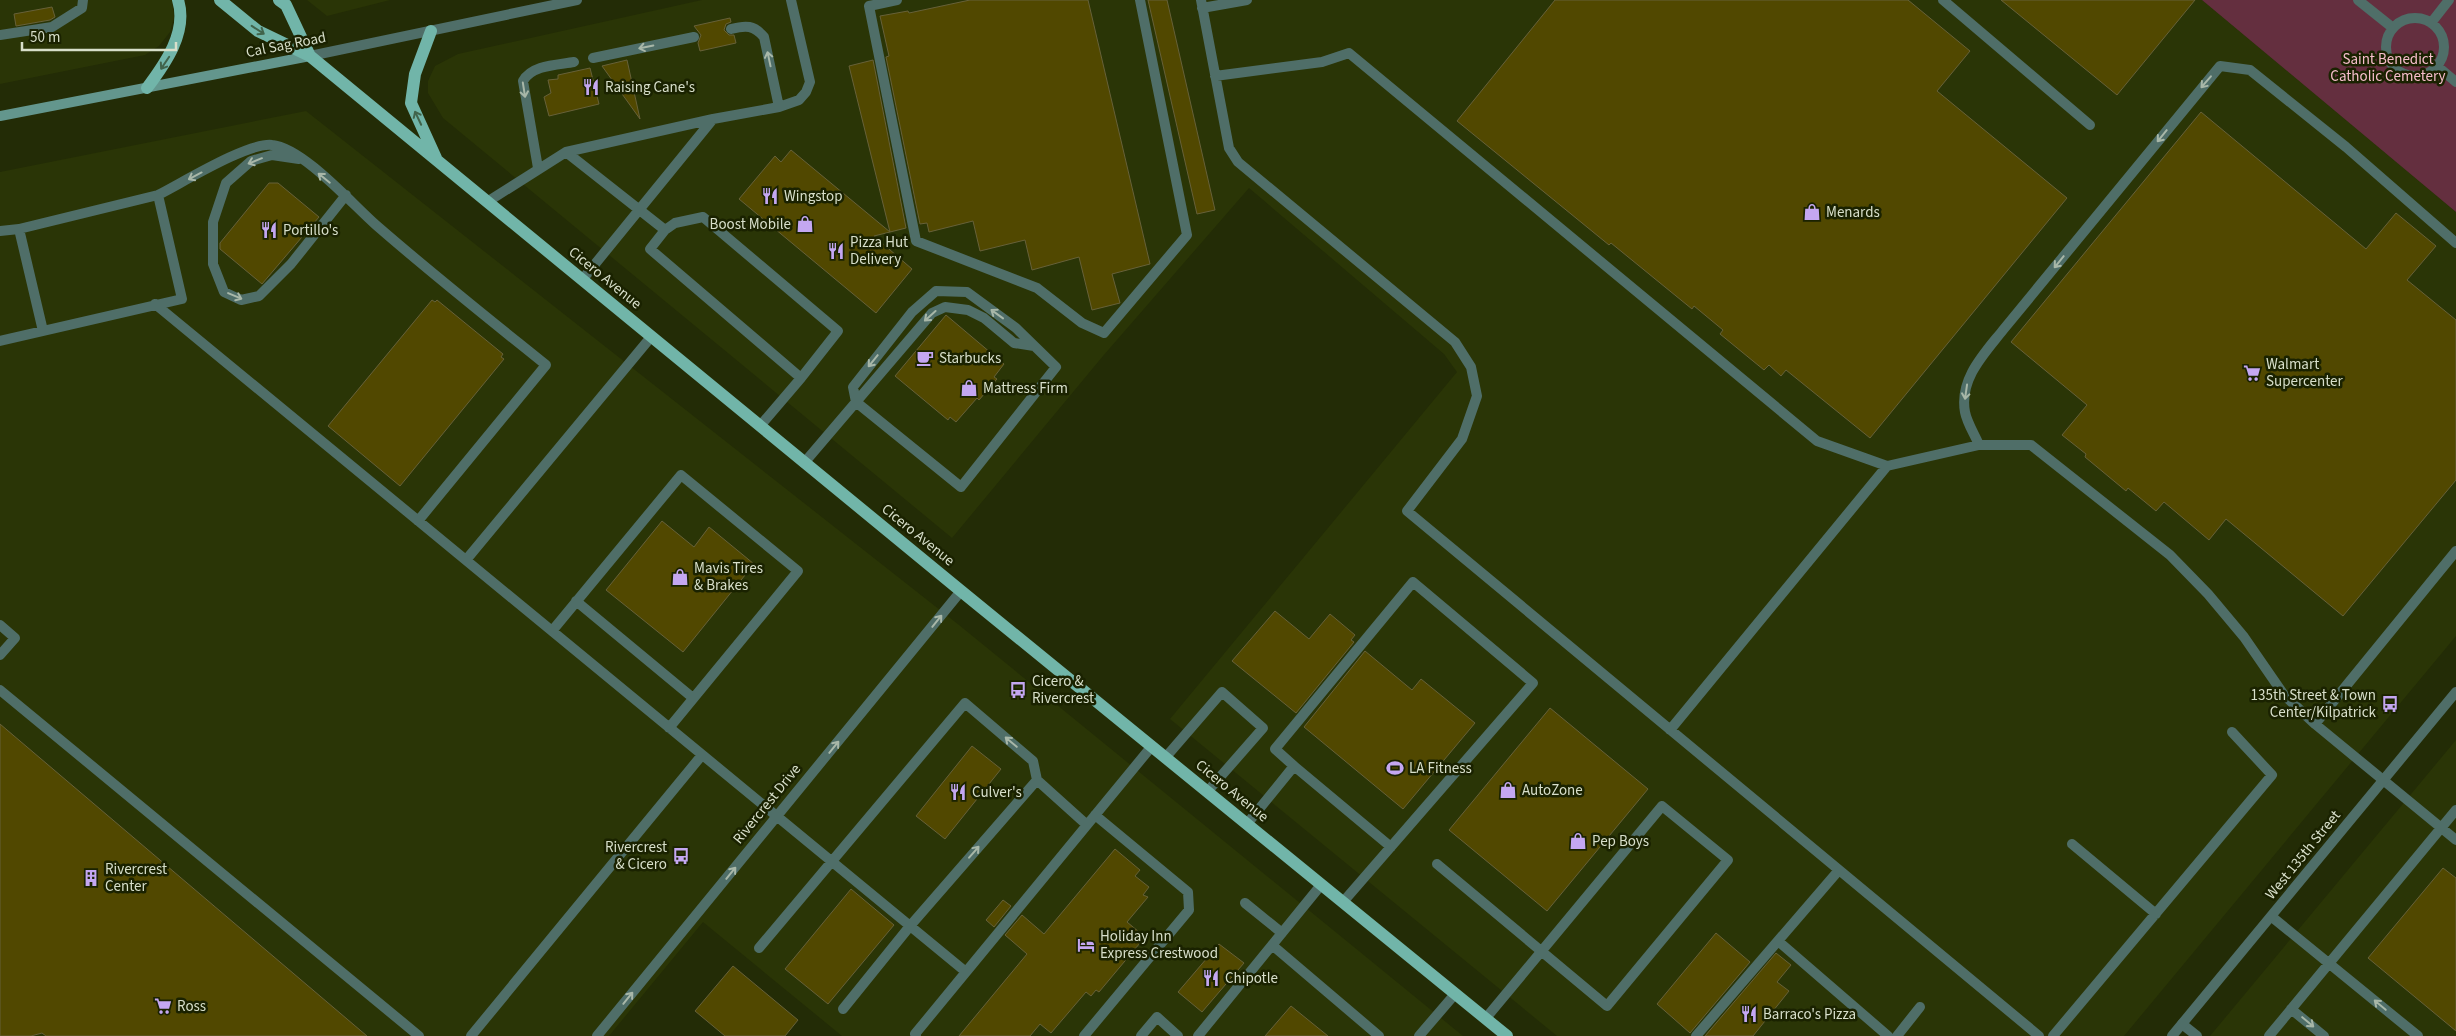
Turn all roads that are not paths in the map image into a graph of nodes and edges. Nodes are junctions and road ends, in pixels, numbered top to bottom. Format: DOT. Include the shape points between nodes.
graph roads {
  1 [pos="83,0"];
  2 [pos="178,0"];
  3 [pos="220,0"];
  4 [pos="279,0"];
  5 [pos="577,0"];
  6 [pos="791,0"];
  7 [pos="897,0"];
  8 [pos="1140,0"];
  9 [pos="1247,0"];
  10 [pos="1943,0"];
  11 [pos="2358,0"];
  12 [pos="2449,0"];
  13 [pos="1201,4"];
  14 [pos="2431,23"];
  15 [pos="2393,28"];
  16 [pos="731,29"];
  17 [pos="431,31"];
  18 [pos="0,35"];
  19 [pos="694,37"];
  20 [pos="310,56"];
  21 [pos="593,58"];
  22 [pos="574,62"];
  23 [pos="2437,66"];
  24 [pos="1215,76"];
  25 [pos="2456,82"];
  26 [pos="148,88"];
  27 [pos="779,107"];
  28 [pos="0,116"];
  29 [pos="713,119"];
  30 [pos="2090,125"];
  31 [pos="566,152"];
  32 [pos="302,160"];
  33 [pos="438,162"];
  34 [pos="538,168"];
  35 [pos="158,195"];
  36 [pos="346,195"];
  37 [pos="487,202"];
  38 [pos="638,211"];
  39 [pos="19,229"];
  40 [pos="665,230"];
  41 [pos="0,231"];
  42 [pos="2456,243"];
  43 [pos="582,280"];
  44 [pos="155,304"];
  45 [pos="43,331"];
  46 [pos="651,336"];
  47 [pos="0,341"];
  48 [pos="1034,346"];
  49 [pos="801,378"];
  50 [pos="856,402"];
  51 [pos="760,426"];
  52 [pos="1979,445"];
  53 [pos="804,463"];
  54 [pos="1887,466"];
  55 [pos="418,521"];
  56 [pos="2456,551"];
  57 [pos="466,560"];
  58 [pos="961,591"];
  59 [pos="576,601"];
  60 [pos="0,625"];
  61 [pos="552,631"];
  62 [pos="0,655"];
  63 [pos="0,690"];
  64 [pos="2456,692"];
  65 [pos="693,698"];
  66 [pos="2315,724"];
  67 [pos="669,728"];
  68 [pos="1670,730"];
  69 [pos="2232,732"];
  70 [pos="1152,746"];
  71 [pos="702,755"];
  72 [pos="1165,758"];
  73 [pos="1294,766"];
  74 [pos="1037,780"];
  75 [pos="2383,780"];
  76 [pos="1208,792"];
  77 [pos="2456,810"];
  78 [pos="1095,815"];
  79 [pos="777,816"];
  80 [pos="1247,824"];
  81 [pos="1087,825"];
  82 [pos="2441,828"];
  83 [pos="2456,840"];
  84 [pos="2072,844"];
  85 [pos="1391,847"];
  86 [pos="830,861"];
  87 [pos="1437,864"];
  88 [pos="1839,870"];
  89 [pos="1321,884"];
  90 [pos="1343,902"];
  91 [pos="1245,903"];
  92 [pos="2156,914"];
  93 [pos="2272,917"];
  94 [pos="910,926"];
  95 [pos="1282,933"];
  96 [pos="1778,941"];
  97 [pos="1272,945"];
  98 [pos="758,948"];
  99 [pos="1542,951"];
  100 [pos="2330,963"];
  101 [pos="966,972"];
  102 [pos="1455,994"];
  103 [pos="1920,1007"];
  104 [pos="843,1009"];
  105 [pos="2291,1009"];
  106 [pos="1486,1018"];
  107 [pos="2182,1024"];
  108 [pos="419,1036"];
  109 [pos="471,1036"];
  110 [pos="597,1036"];
  111 [pos="916,1036"];
  112 [pos="1084,1036"];
  113 [pos="1140,1036"];
  114 [pos="1178,1036"];
  115 [pos="1198,1036"];
  116 [pos="1379,1036"];
  117 [pos="1419,1036"];
  118 [pos="1508,1036"];
  119 [pos="1696,1036"];
  120 [pos="1888,1036"];
  121 [pos="1897,1036"];
  122 [pos="2039,1036"];
  123 [pos="2053,1036"];
  124 [pos="2172,1036"];
  125 [pos="2197,1036"];
  126 [pos="2269,1036"];
  127 [pos="2324,1036"];
  128 [pos="2418,1036"];
  1 -- 18 [label="street" via="82,8 52,28"];
  2 -- 26 [label="main road, one-way" via="179,26 170,57"];
  3 -- 20 [label="main road, Cicero Avenue, one-way" via="258,31"];
  4 -- 20 [label="main road, Cicero Avenue" via="286,5"];
  5 -- 17 [label="street, Cal Sag Road"];
  6 -- 27 [label="street" via="810,82 799,100"];
  7 -- 8 [label="street" via="868,6 916,241 1037,288 1082,323 1104,334 1187,235"];
  9 -- 13 [label="street"];
  10 -- 30 [label="street"];
  11 -- 15 [label="street"];
  12 -- 14 [label="street"];
  13 -- 24 [label="street"];
  14 -- 15 [label="street" via="2411,18"];
  14 -- 23 [label="street" via="2444,44"];
  15 -- 23 [label="street" via="2386,44 2386,54 2398,71 2419,76"];
  27 -- 16 [label="street, one-way" via="764,37 747,25"];
  17 -- 20 [label="street, Cal Sag Road"];
  33 -- 17 [label="main road, one-way" via="411,103 415,74"];
  19 -- 21 [label="street, one-way"];
  20 -- 26 [label="main road, Cal Sag Road"];
  20 -- 33 [label="main road, Cicero Avenue"];
  22 -- 34 [label="street, one-way" via="533,70 523,81"];
  23 -- 25 [label="street"];
  24 -- 54 [label="street" via="1322,62 1349,53 1817,441"];
  24 -- 68 [label="street" via="1229,148 1238,162 1455,342 1471,367 1477,396 1462,439 1407,511"];
  26 -- 28 [label="main road, Cal Sag Road"];
  27 -- 29 [label="street"];
  29 -- 31 [label="street"];
  29 -- 38 [label="street"];
  31 -- 34 [label="street"];
  31 -- 38 [label="street"];
  32 -- 35 [label="street, one-way" via="287,148 270,144 238,153"];
  36 -- 32 [label="street, one-way"];
  32 -- 36 [label="street, one-way" via="272,155 251,161 226,183 213,222 213,264 224,292 241,300 259,296 291,264"];
  33 -- 37 [label="main road, Cicero Avenue"];
  34 -- 37 [label="street"];
  35 -- 39 [label="street"];
  35 -- 44 [label="street" via="182,299"];
  36 -- 55 [label="street" via="374,224 546,365"];
  37 -- 43 [label="main road, Cicero Avenue"];
  38 -- 40 [label="street"];
  38 -- 43 [label="street"];
  39 -- 41 [label="street"];
  39 -- 45 [label="street"];
  40 -- 49 [label="street" via="650,249"];
  40 -- 49 [label="street" via="674,223 703,217 838,331"];
  42 -- 52 [label="street, one-way" via="2353,153 2250,70 2220,66 1970,374 1964,392 1965,413"];
  43 -- 46 [label="main road, Cicero Avenue"];
  44 -- 45 [label="street"];
  44 -- 55 [label="street"];
  45 -- 47 [label="street"];
  46 -- 51 [label="main road, Cicero Avenue"];
  46 -- 57 [label="street"];
  48 -- 50 [label="street, one-way" via="1014,343 984,318 968,310 945,307 932,313"];
  48 -- 50 [label="street, one-way" via="1016,328 967,292 936,291 912,312 853,387"];
  48 -- 50 [label="street" via="1056,367 961,487"];
  49 -- 51 [label="street"];
  50 -- 53 [label="street"];
  51 -- 53 [label="main road, Cicero Avenue"];
  52 -- 54 [label="street"];
  52 -- 66 [label="street" via="2031,445 2170,555 2244,637 2284,696"];
  53 -- 58 [label="main road, Cicero Avenue"];
  54 -- 68 [label="street"];
  55 -- 57 [label="street"];
  56 -- 66 [label="street"];
  57 -- 61 [label="street"];
  58 -- 70 [label="main road, Cicero Avenue"];
  79 -- 58 [label="street, Rivercrest Drive, one-way"];
  59 -- 61 [label="street"];
  59 -- 65 [label="street"];
  59 -- 65 [label="street" via="681,475 747,529 798,572"];
  60 -- 62 [label="street" via="15,638"];
  61 -- 67 [label="street"];
  63 -- 108 [label="street"];
  64 -- 75 [label="street, West 135th Street"];
  65 -- 67 [label="street"];
  66 -- 75 [label="street"];
  67 -- 71 [label="street"];
  68 -- 88 [label="street"];
  69 -- 92 [label="street" via="2272,775"];
  70 -- 72 [label="main road, Cicero Avenue"];
  70 -- 78 [label="street"];
  71 -- 79 [label="street"];
  71 -- 109 [label="street"];
  72 -- 76 [label="main road, Cicero Avenue"];
  72 -- 76 [label="street" via="1222,692 1263,728"];
  73 -- 80 [label="street"];
  73 -- 85 [label="street"];
  73 -- 85 [label="street" via="1275,749 1413,582 1533,683"];
  74 -- 81 [label="street"];
  74 -- 86 [label="street, one-way" via="1033,760 964,703"];
  94 -- 74 [label="street, one-way"];
  75 -- 82 [label="street"];
  75 -- 93 [label="street, West 135th Street"];
  76 -- 80 [label="main road, Cicero Avenue"];
  77 -- 82 [label="street"];
  78 -- 81 [label="street"];
  78 -- 112 [label="street" via="1188,892 1189,910"];
  79 -- 86 [label="street"];
  110 -- 79 [label="street, Rivercrest Drive, one-way"];
  80 -- 89 [label="main road, Cicero Avenue"];
  81 -- 101 [label="street"];
  82 -- 83 [label="street"];
  82 -- 100 [label="street"];
  84 -- 92 [label="street"];
  85 -- 90 [label="street"];
  86 -- 94 [label="street"];
  86 -- 98 [label="street"];
  87 -- 99 [label="street"];
  88 -- 96 [label="street"];
  88 -- 122 [label="street"];
  89 -- 90 [label="main road, Cicero Avenue"];
  89 -- 95 [label="street"];
  90 -- 102 [label="main road, Cicero Avenue"];
  91 -- 95 [label="street"];
  92 -- 123 [label="street"];
  93 -- 100 [label="street"];
  93 -- 107 [label="street, West 135th Street"];
  94 -- 101 [label="street"];
  94 -- 104 [label="street"];
  95 -- 97 [label="street"];
  96 -- 119 [label="street"];
  96 -- 120 [label="street"];
  97 -- 115 [label="street"];
  97 -- 116 [label="street"];
  99 -- 99 [label="street" via="1662,806 1728,860 1607,1006"];
  99 -- 106 [label="street"];
  100 -- 105 [label="street"];
  128 -- 100 [label="street, one-way"];
  101 -- 111 [label="street"];
  102 -- 106 [label="main road, Cicero Avenue"];
  102 -- 117 [label="street"];
  103 -- 121 [label="street"];
  105 -- 126 [label="street"];
  105 -- 127 [label="street, one-way"];
  106 -- 118 [label="main road, Cicero Avenue"];
  107 -- 124 [label="street, West 135th Street"];
  107 -- 125 [label="street"];
  113 -- 114 [label="street" via="1156,1017"];
}
